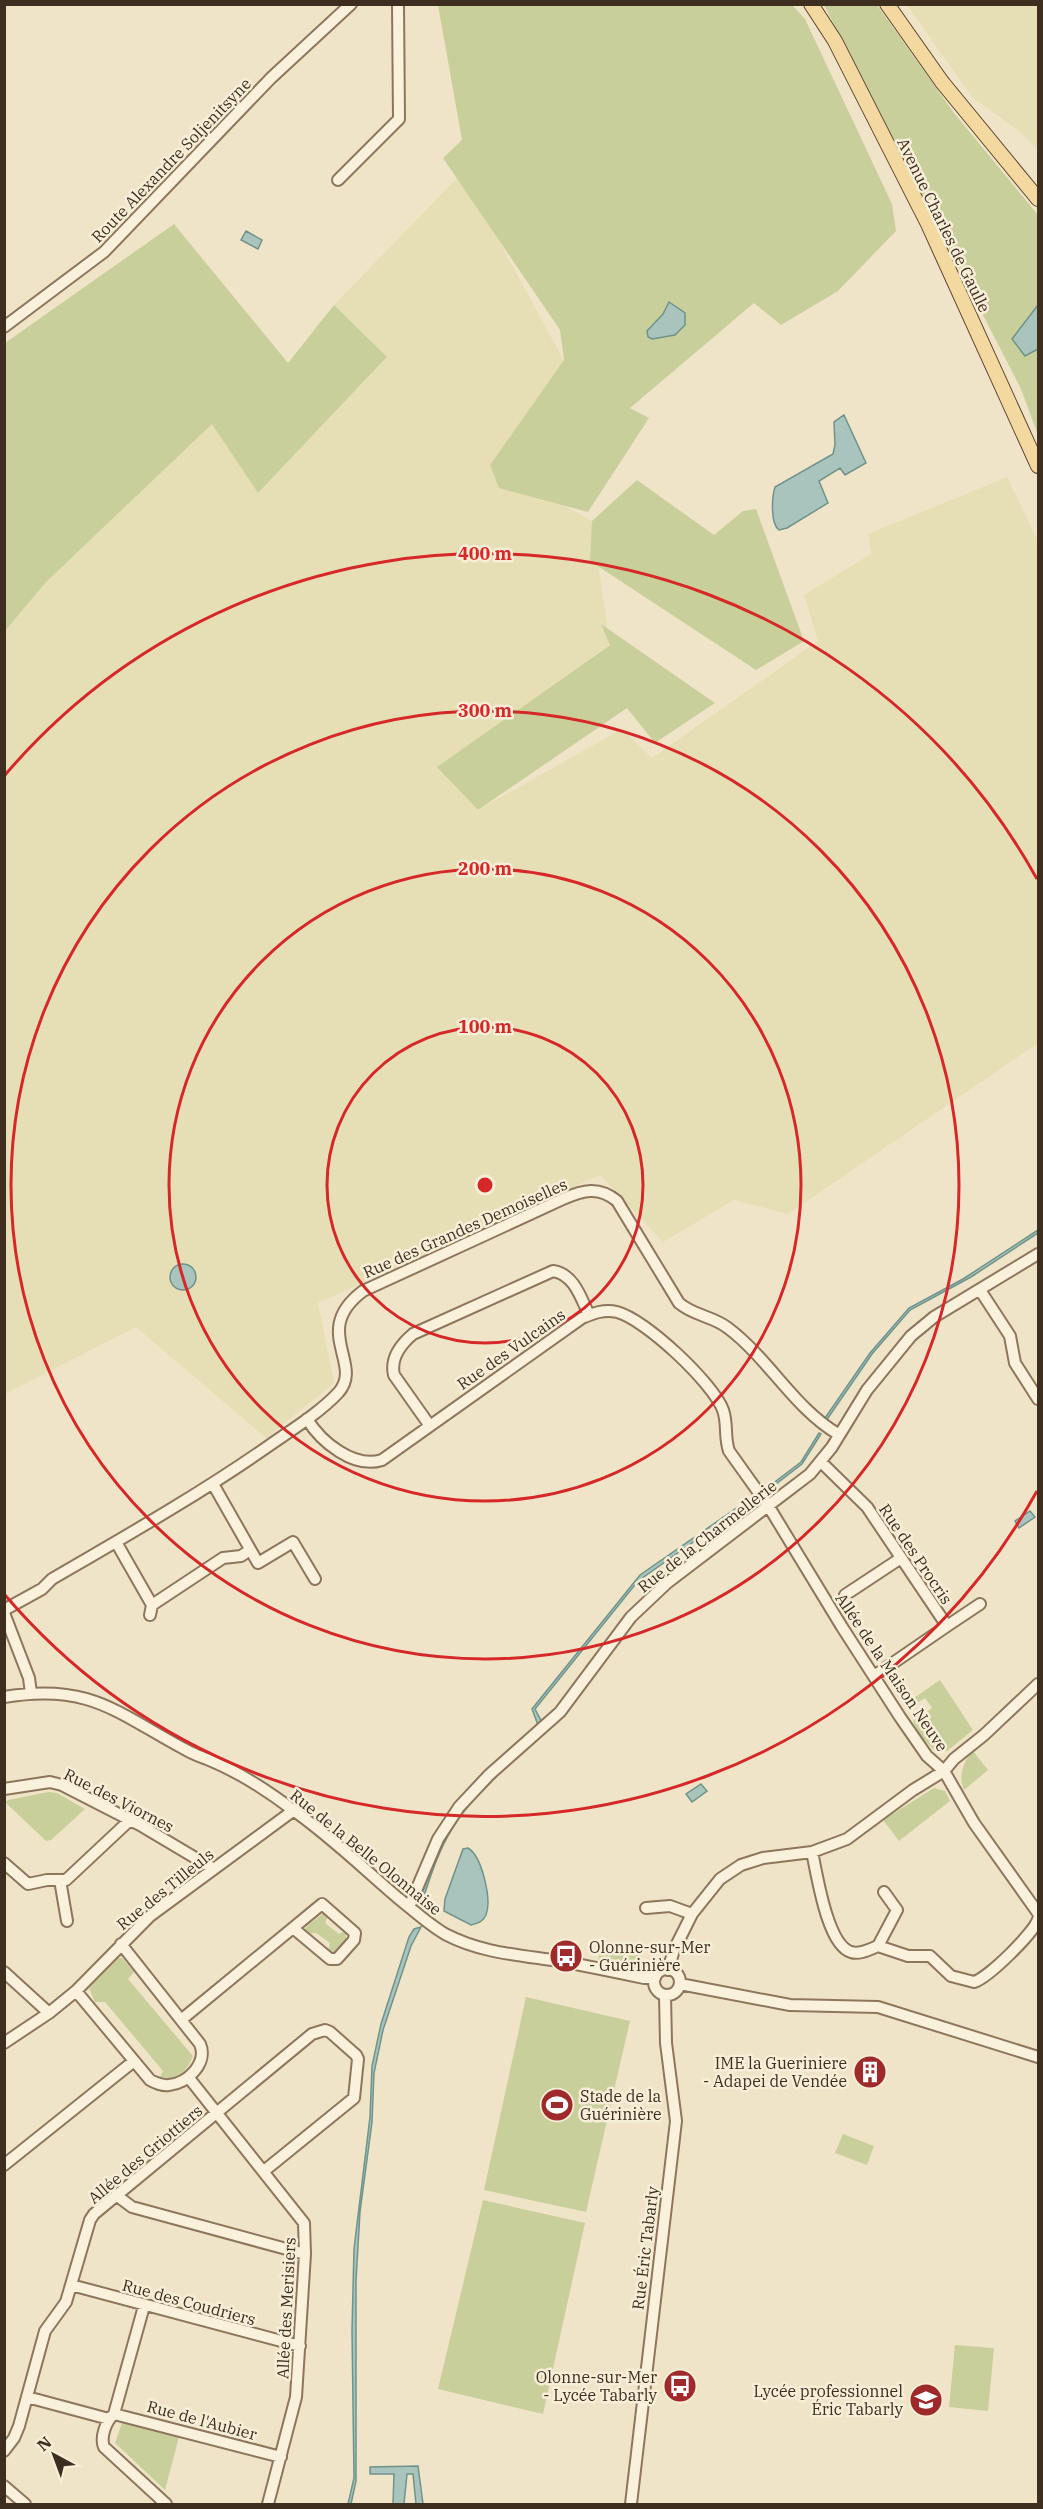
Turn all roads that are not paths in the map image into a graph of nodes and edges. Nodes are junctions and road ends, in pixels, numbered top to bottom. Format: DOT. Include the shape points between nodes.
graph roads {
  1 [pos="351,4"];
  2 [pos="398,4"];
  3 [pos="811,4"];
  4 [pos="887,4"];
  5 [pos="338,180"];
  6 [pos="1038,199"];
  7 [pos="4,327"];
  8 [pos="1038,466"];
  9 [pos="1038,1254"];
  10 [pos="980,1290"];
  11 [pos="589,1315"];
  12 [pos="1038,1399"];
  13 [pos="307,1419"];
  14 [pos="430,1426"];
  15 [pos="838,1434"];
  16 [pos="821,1462"];
  17 [pos="213,1484"];
  18 [pos="769,1507"];
  19 [pos="116,1542"];
  20 [pos="250,1550"];
  21 [pos="901,1558"];
  22 [pos="315,1580"];
  23 [pos="845,1595"];
  24 [pos="980,1604"];
  25 [pos="4,1611"];
  26 [pos="947,1626"];
  27 [pos="874,1676"];
  28 [pos="1038,1684"];
  29 [pos="31,1693"];
  30 [pos="4,1697"];
  31 [pos="944,1771"];
  32 [pos="4,1789"];
  33 [pos="294,1810"];
  34 [pos="130,1820"];
  35 [pos="812,1852"];
  36 [pos="4,1863"];
  37 [pos="214,1869"];
  38 [pos="60,1880"];
  39 [pos="884,1892"];
  40 [pos="410,1907"];
  41 [pos="646,1908"];
  42 [pos="1038,1913"];
  43 [pos="692,1914"];
  44 [pos="1038,1919"];
  45 [pos="67,1921"];
  46 [pos="293,1928"];
  47 [pos="121,1944"];
  48 [pos="878,1946"];
  49 [pos="668,1970"];
  50 [pos="4,1972"];
  51 [pos="655,1978"];
  52 [pos="680,1983"];
  53 [pos="76,1991"];
  54 [pos="665,1995"];
  55 [pos="49,2013"];
  56 [pos="181,2020"];
  57 [pos="4,2043"];
  58 [pos="1038,2057"];
  59 [pos="134,2061"];
  60 [pos="189,2078"];
  61 [pos="217,2114"];
  62 [pos="4,2165"];
  63 [pos="264,2171"];
  64 [pos="116,2195"];
  65 [pos="305,2254"];
  66 [pos="71,2286"];
  67 [pos="144,2306"];
  68 [pos="300,2346"];
  69 [pos="27,2397"];
  70 [pos="111,2416"];
  71 [pos="4,2451"];
  72 [pos="282,2457"];
  73 [pos="4,2486"];
  74 [pos="26,2505"];
  75 [pos="166,2505"];
  76 [pos="268,2505"];
  77 [pos="630,2505"];
  1 -- 7 [label="street, Route Alexandre Soljenitsyne" via="271,78 104,252"];
  2 -- 5 [label="street" via="399,119"];
  3 -- 8 [label="main road, Avenue Charles de Gaulle" via="835,41 928,224"];
  4 -- 6 [label="main road" via="942,82"];
  9 -- 10 [label="street, Rue de la Charmellerie"];
  10 -- 12 [label="street" via="1010,1336 1015,1363"];
  10 -- 15 [label="street, Rue de la Charmellerie" via="934,1317 911,1336 867,1390"];
  11 -- 14 [label="street, Rue des Vulcains"];
  11 -- 14 [label="street" via="571,1281 553,1271 413,1334 399,1348 392,1367"];
  11 -- 18 [label="street, Rue des Vulcains" via="609,1311 632,1318 683,1359 720,1404 726,1419 725,1441 729,1451"];
  13 -- 14 [label="street, Rue des Vulcains" via="324,1441 360,1461 372,1463"];
  13 -- 15 [label="street, Rue des Grandes Demoiselles" via="340,1391 344,1382 339,1317 351,1300 363,1291 589,1190 608,1193 617,1201 679,1303 728,1328 765,1360 815,1417"];
  13 -- 17 [label="street, Rue des Grandes Demoiselles"];
  15 -- 16 [label="street, Rue de la Charmellerie"];
  16 -- 18 [label="street, Rue de la Charmellerie"];
  16 -- 21 [label="street, Rue des Procris" via="867,1507"];
  17 -- 19 [label="street, Rue des Grandes Demoiselles"];
  17 -- 20 [label="street"];
  18 -- 27 [label="street, Allée de la Maison Neuve"];
  18 -- 40 [label="street, Rue de la Charmellerie" via="646,1601 560,1712 459,1807 438,1839"];
  19 -- 20 [label="street" via="151,1610 223,1558"];
  19 -- 25 [label="street, Rue des Grandes Demoiselles"];
  20 -- 22 [label="street" via="258,1563 293,1542"];
  21 -- 23 [label="street"];
  21 -- 26 [label="street, Rue des Procris"];
  24 -- 26 [label="street"];
  25 -- 29 [label="street"];
  26 -- 27 [label="street, Rue des Procris"];
  27 -- 31 [label="street, Allée de la Maison Neuve" via="927,1756"];
  28 -- 31 [label="street, Allée de la Maison Neuve"];
  29 -- 30 [label="street, Rue de la Belle Olonnaise"];
  29 -- 33 [label="street, Rue de la Belle Olonnaise" via="62,1693 110,1707"];
  31 -- 35 [label="street" via="847,1839"];
  31 -- 42 [label="street" via="974,1823"];
  32 -- 34 [label="street, Rue des Viornes" via="50,1782"];
  33 -- 37 [label="street, Rue des Tilleuls"];
  33 -- 40 [label="street, Rue de la Belle Olonnaise"];
  34 -- 37 [label="street, Rue des Viornes"];
  34 -- 38 [label="street" via="66,1880"];
  35 -- 43 [label="street" via="741,1865 720,1879"];
  35 -- 48 [label="street" via="827,1919 843,1947 861,1952"];
  36 -- 38 [label="street" via="28,1884"];
  37 -- 47 [label="street, Rue des Tilleuls" via="150,1916"];
  38 -- 45 [label="street"];
  39 -- 48 [label="street" via="897,1910"];
  40 -- 51 [label="street, Rue de la Belle Olonnaise" via="443,1933 481,1949"];
  41 -- 43 [label="street" via="670,1906"];
  43 -- 49 [label="street"];
  44 -- 48 [label="street" via="1032,1930 974,1982 951,1976 930,1956 908,1956"];
  46 -- 46 [label="street" via="322,1904 355,1933 354,1940 337,1959 330,1959"];
  46 -- 56 [label="street"];
  47 -- 53 [label="street, Rue des Tilleuls"];
  47 -- 56 [label="street"];
  49 -- 51 [label="street"];
  49 -- 52 [label="street" via="676,1973"];
  50 -- 55 [label="street"];
  51 -- 54 [label="street" via="658,1991"];
  52 -- 54 [label="street" via="674,1994"];
  52 -- 58 [label="street" via="790,2005 878,2007"];
  53 -- 55 [label="street, Rue des Tilleuls"];
  53 -- 59 [label="street"];
  54 -- 77 [label="street, Rue Éric Tabarly" via="666,2043 676,2121"];
  55 -- 57 [label="street, Rue des Tilleuls"];
  56 -- 60 [label="street" via="203,2051 202,2060"];
  59 -- 60 [label="street" via="150,2080 161,2085 170,2086"];
  59 -- 62 [label="street"];
  60 -- 61 [label="street, Allée des Merisiers"];
  61 -- 63 [label="street, Allée des Merisiers"];
  61 -- 63 [label="street, Allée des Griottiers" via="319,2030 330,2032 356,2055 354,2098"];
  61 -- 64 [label="street, Allée des Griottiers"];
  63 -- 65 [label="street, Allée des Merisiers" via="301,2216"];
  64 -- 65 [label="street" via="132,2207"];
  64 -- 66 [label="street, Allée des Griottiers" via="90,2220"];
  65 -- 68 [label="street, Allée des Merisiers"];
  66 -- 67 [label="street, Rue des Coudriers"];
  66 -- 69 [label="street, Allée des Griottiers" via="66,2302 45,2331"];
  67 -- 68 [label="street, Rue des Coudriers"];
  67 -- 70 [label="street"];
  68 -- 72 [label="street, Allée des Merisiers" via="294,2412"];
  69 -- 70 [label="street, Rue de l'Aubier"];
  69 -- 71 [label="street, Allée des Griottiers" via="16,2432"];
  70 -- 72 [label="street, Rue de l'Aubier" via="122,2414"];
  70 -- 75 [label="street" via="102,2442 104,2447"];
  72 -- 76 [label="street, Allée des Merisiers"];
  73 -- 74 [label="street"];
}
